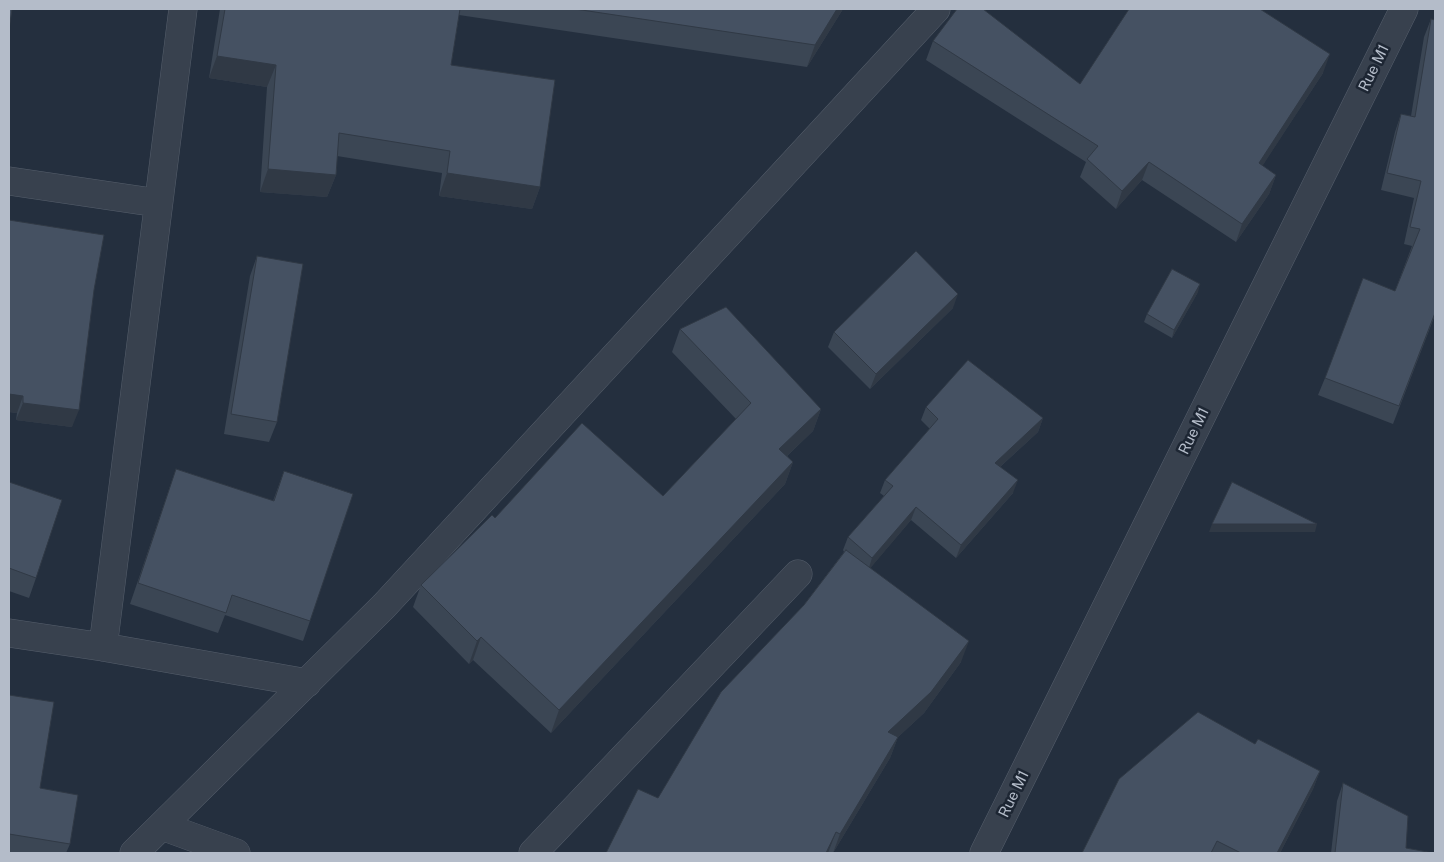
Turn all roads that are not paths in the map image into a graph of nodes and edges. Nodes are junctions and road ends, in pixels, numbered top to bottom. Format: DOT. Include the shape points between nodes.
graph roads {
  1 [pos="183,9"];
  2 [pos="936,9"];
  3 [pos="1404,9"];
  4 [pos="9,181"];
  5 [pos="158,203"];
  6 [pos="798,574"];
  7 [pos="9,633"];
  8 [pos="103,647"];
  9 [pos="306,682"];
  10 [pos="162,826"];
  11 [pos="134,853"];
  12 [pos="236,853"];
  13 [pos="533,853"];
  14 [pos="984,853"];
  1 -- 5 [label="street"];
  2 -- 9 [label="street" via="384,606"];
  3 -- 14 [label="street, Rue M1"];
  4 -- 5 [label="street"];
  5 -- 8 [label="street"];
  6 -- 13 [label="street"];
  7 -- 8 [label="street"];
  8 -- 9 [label="street"];
  9 -- 10 [label="street"];
  10 -- 11 [label="street"];
  10 -- 12 [label="street"];
}
